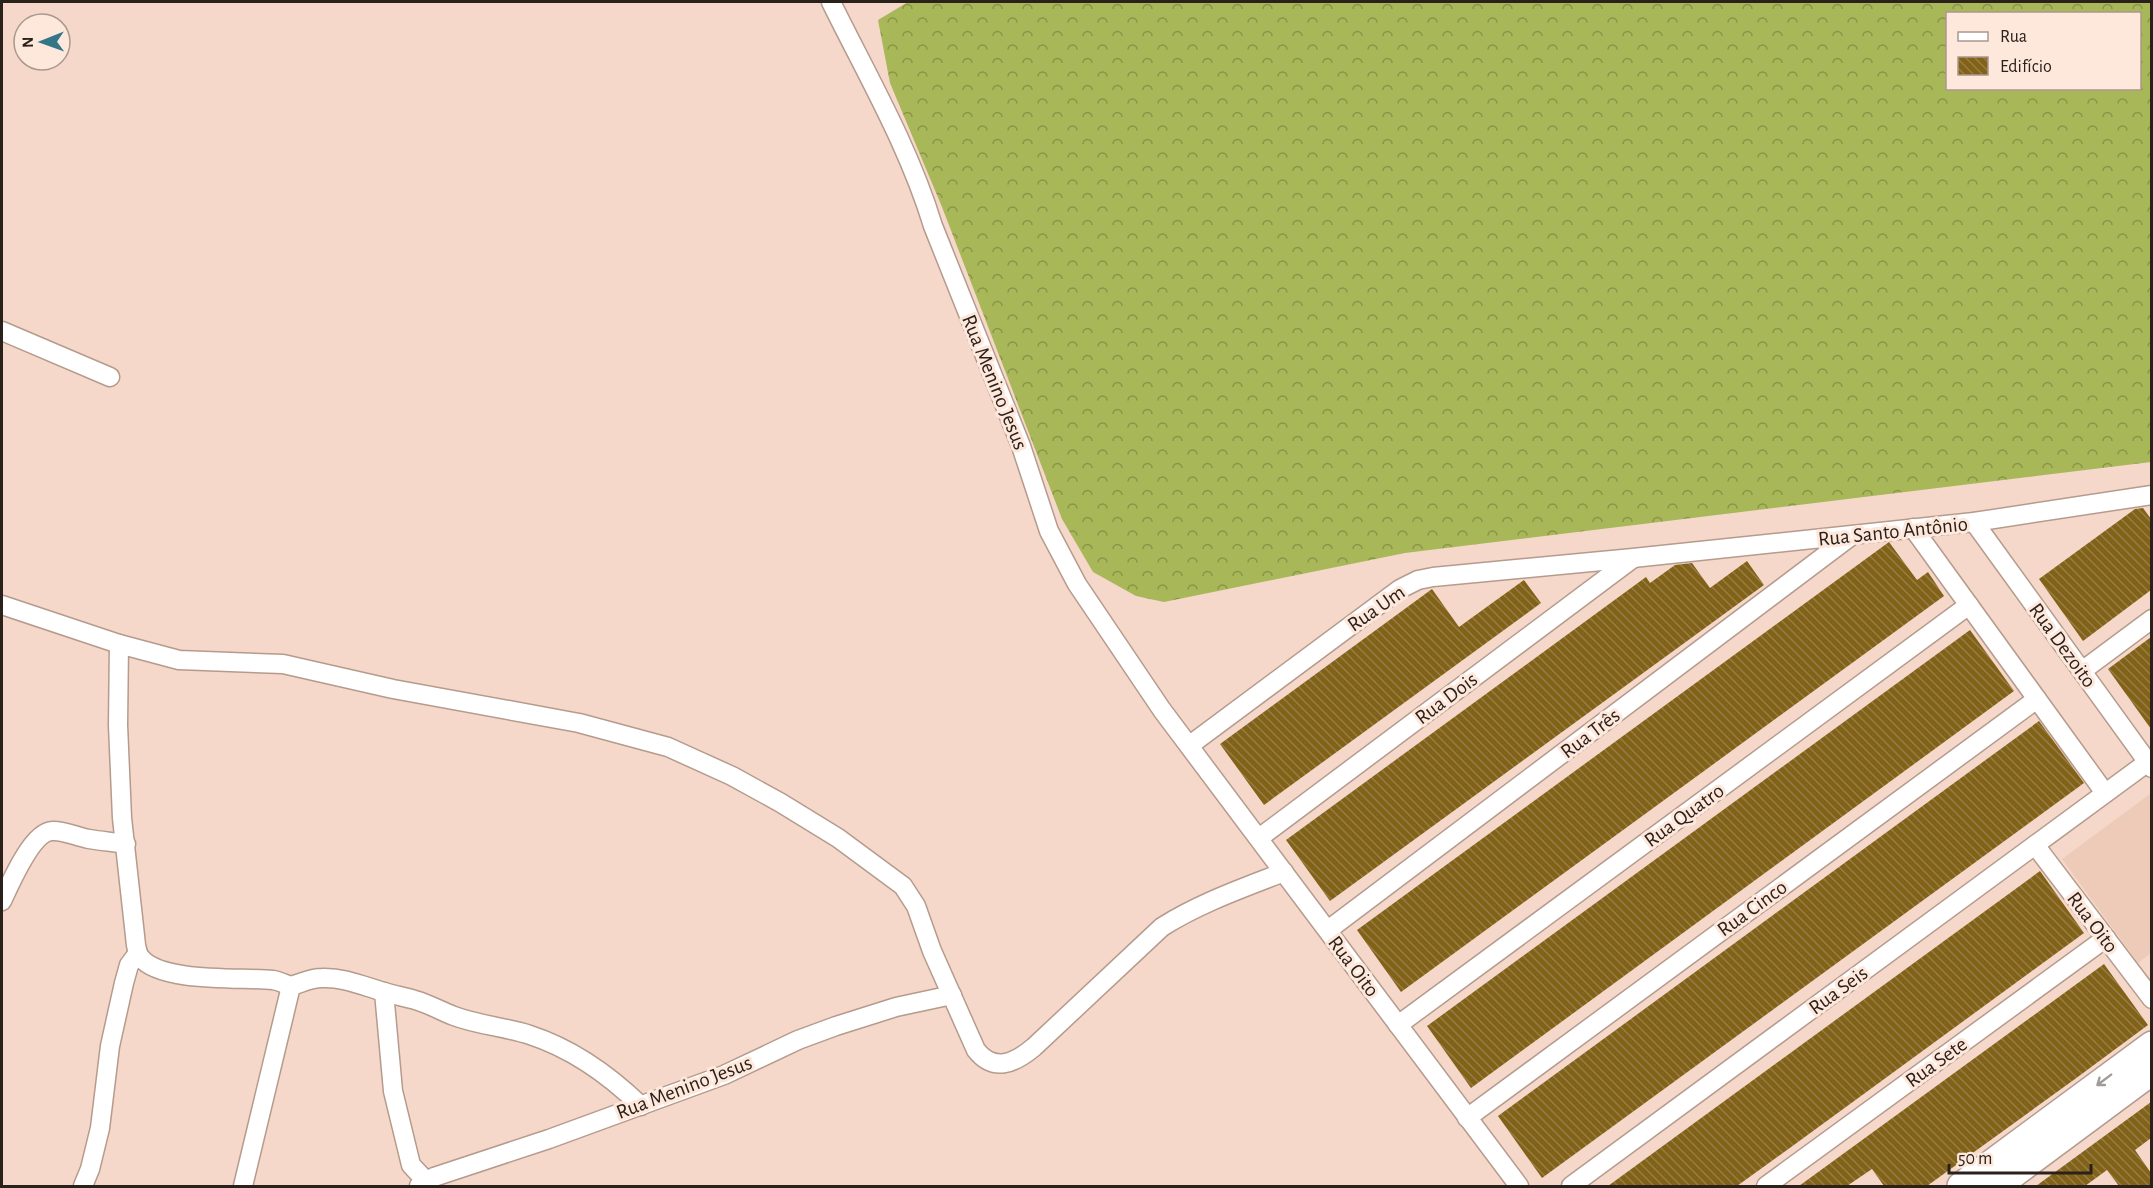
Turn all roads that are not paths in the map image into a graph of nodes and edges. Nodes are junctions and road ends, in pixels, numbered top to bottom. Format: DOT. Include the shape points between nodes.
graph roads {
  1 [pos="831,2"];
  2 [pos="2,331"];
  3 [pos="110,377"];
  4 [pos="2151,495"];
  5 [pos="1974,522"];
  6 [pos="1913,528"];
  7 [pos="1853,535"];
  8 [pos="1633,558"];
  9 [pos="2,605"];
  10 [pos="1969,605"];
  11 [pos="2151,619"];
  12 [pos="119,644"];
  13 [pos="2082,671"];
  14 [pos="2037,699"];
  15 [pos="1190,745"];
  16 [pos="2150,763"];
  17 [pos="2105,793"];
  18 [pos="1259,838"];
  19 [pos="126,844"];
  20 [pos="2035,845"];
  21 [pos="1284,872"];
  22 [pos="2,901"];
  23 [pos="1328,930"];
  24 [pos="2106,938"];
  25 [pos="138,953"];
  26 [pos="291,986"];
  27 [pos="384,992"];
  28 [pos="952,995"];
  29 [pos="2151,999"];
  30 [pos="1398,1025"];
  31 [pos="2151,1046"];
  32 [pos="2151,1071"];
  33 [pos="641,1106"];
  34 [pos="1467,1118"];
  35 [pos="422,1184"];
  36 [pos="82,1186"];
  37 [pos="243,1186"];
  38 [pos="1519,1186"];
  39 [pos="1571,1186"];
  40 [pos="1766,1186"];
  41 [pos="1961,1186"];
  42 [pos="1997,1186"];
  1 -- 15 [label="street, Rua Menino Jesus" via="922,190 1062,560 1136,675"];
  2 -- 3 [label="street"];
  4 -- 5 [label="street, Rua Santo Antônio"];
  5 -- 6 [label="street, Rua Santo Antônio"];
  5 -- 13 [label="street, Rua Dezoito"];
  6 -- 7 [label="street, Rua Santo Antônio"];
  6 -- 10 [label="street"];
  7 -- 8 [label="street, Rua Santo Antônio"];
  7 -- 23 [label="street, Rua Três"];
  8 -- 15 [label="street, Rua Um" via="1433,577 1408,584"];
  8 -- 18 [label="street, Rua Dois"];
  9 -- 12 [label="street"];
  10 -- 14 [label="street"];
  10 -- 30 [label="street, Rua Quatro"];
  11 -- 13 [label="street"];
  12 -- 19 [label="street" via="118,725"];
  12 -- 28 [label="street" via="179,660 283,664 393,689 579,723 668,747 782,803 894,878 916,906"];
  13 -- 16 [label="street, Rua Dezoito"];
  14 -- 17 [label="street"];
  14 -- 34 [label="street, Rua Cinco"];
  15 -- 18 [label="street, Rua Oito"];
  16 -- 17 [label="street, Rua Seis"];
  17 -- 20 [label="street, Rua Seis"];
  18 -- 21 [label="street, Rua Oito"];
  19 -- 22 [label="street" via="59,831 45,832 34,843"];
  19 -- 25 [label="street"];
  20 -- 24 [label="street, Rua Oito"];
  20 -- 39 [label="street, Rua Seis"];
  21 -- 23 [label="street, Rua Oito"];
  21 -- 28 [label="street" via="1210,902 1162,927 1052,1032 1016,1060 995,1064 981,1056"];
  23 -- 30 [label="street, Rua Oito"];
  24 -- 29 [label="street, Rua Oito"];
  24 -- 40 [label="street, Rua Sete"];
  25 -- 26 [label="street" via="150,965 167,971 276,981"];
  25 -- 36 [label="street" via="129,965 124,984 100,1128"];
  26 -- 27 [label="street" via="305,980 342,979"];
  26 -- 37 [label="street"];
  27 -- 33 [label="street" via="552,1044 595,1066"];
  27 -- 35 [label="street" via="393,1091 411,1165"];
  28 -- 33 [label="street, Rua Menino Jesus" via="836,1026"];
  30 -- 34 [label="street, Rua Oito"];
  31 -- 41 [label="street, one-way"];
  32 -- 42 [label="street"];
  33 -- 35 [label="street, Rua Menino Jesus"];
  34 -- 38 [label="street, Rua Oito"];
}
